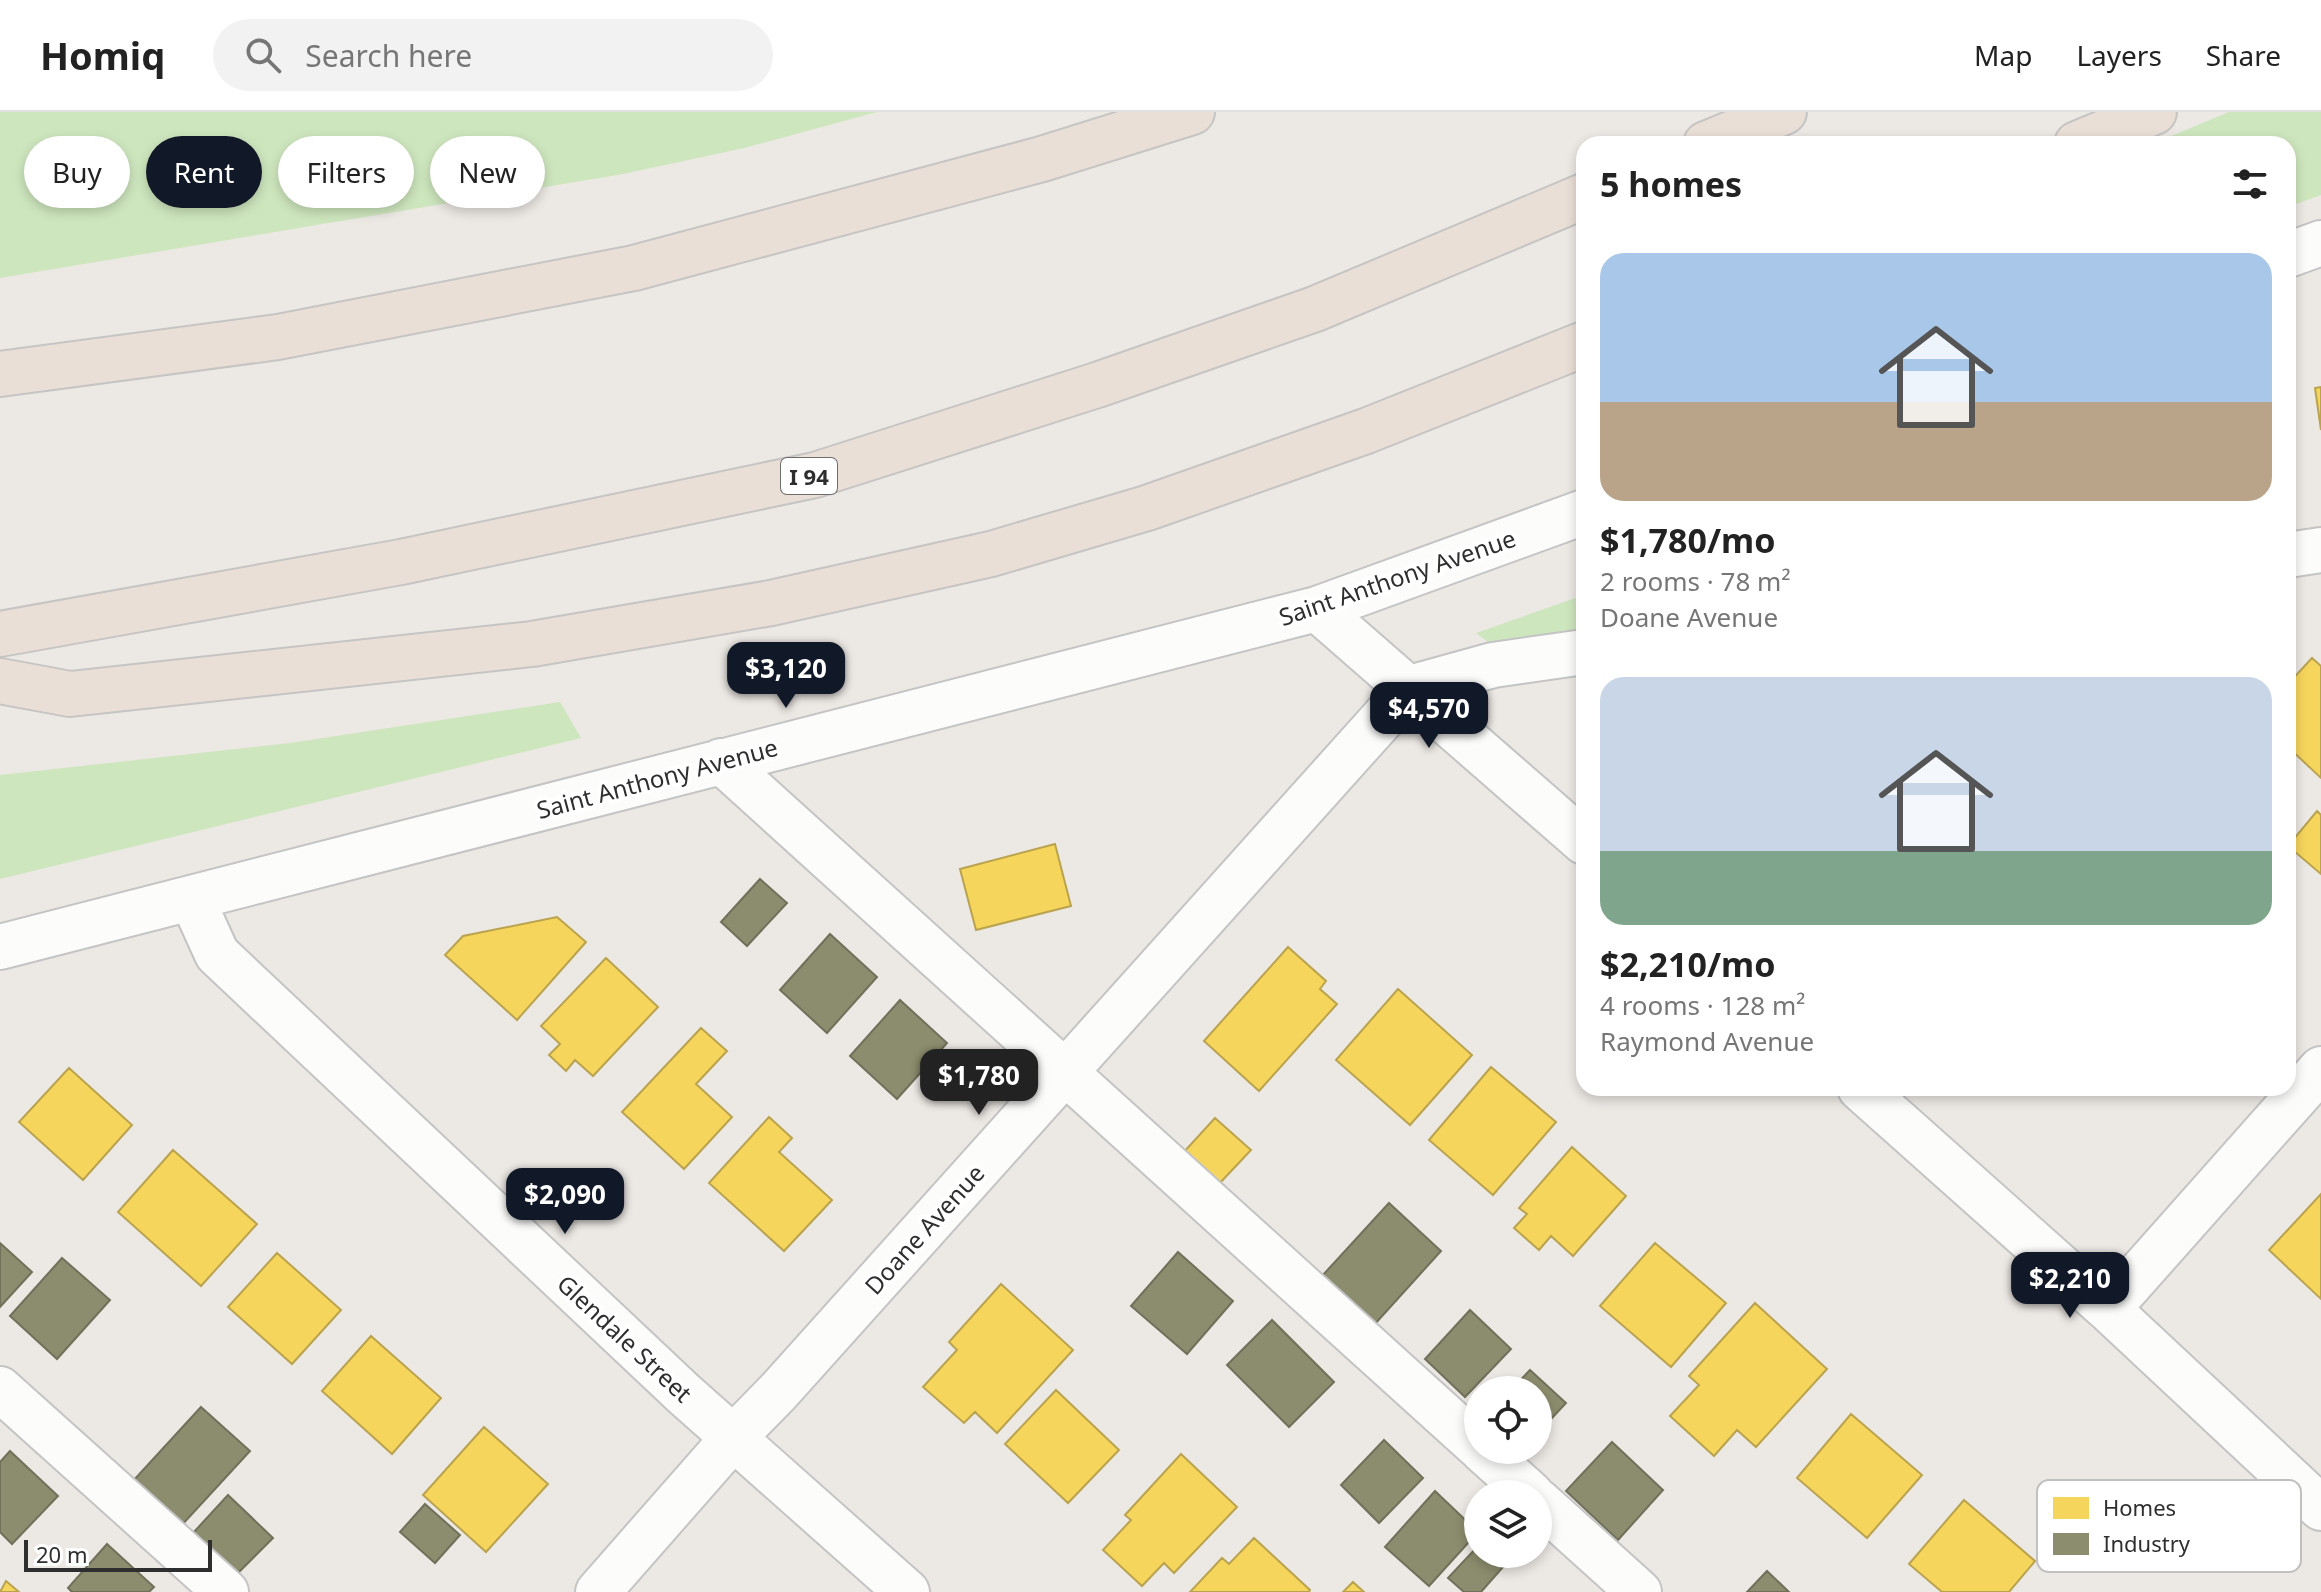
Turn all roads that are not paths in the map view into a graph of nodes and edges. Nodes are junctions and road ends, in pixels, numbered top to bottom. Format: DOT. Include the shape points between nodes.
graph roads {
  1 [pos="1098,112"];
  2 [pos="1192,112"];
  3 [pos="1784,112"];
  4 [pos="2154,112"];
  5 [pos="1726,136"];
  6 [pos="2096,136"];
  7 [pos="1042,159"];
  8 [pos="1576,199"];
  9 [pos="2321,243"];
  10 [pos="2296,252"];
  11 [pos="1576,347"];
  12 [pos="0,374"];
  13 [pos="1576,515"];
  14 [pos="2321,550"];
  15 [pos="2296,554"];
  16 [pos="1317,609"];
  17 [pos="0,634"];
  18 [pos="1576,653"];
  19 [pos="0,681"];
  20 [pos="1410,688"];
  21 [pos="721,761"];
  22 [pos="1576,835"];
  23 [pos="192,899"];
  24 [pos="0,947"];
  25 [pos="2321,1069"];
  26 [pos="1066,1072"];
  27 [pos="1869,1096"];
  28 [pos="2108,1309"];
  29 [pos="0,1389"];
  30 [pos="1464,1433"];
  31 [pos="734,1437"];
  32 [pos="1498,1464"];
  33 [pos="1515,1480"];
  34 [pos="2291,1480"];
  35 [pos="2301,1489"];
  36 [pos="2321,1508"];
  37 [pos="1552,1514"];
  38 [pos="226,1592"];
  39 [pos="598,1592"];
  40 [pos="907,1592"];
  41 [pos="1639,1592"];
  1 -- 7 [label="highway"];
  2 -- 7 [label="highway"];
  3 -- 5 [label="highway"];
  4 -- 6 [label="highway"];
  7 -- 12 [label="highway" via="634,268 278,337"];
  8 -- 17 [label="highway, I 94" via="1315,309 815,475 401,562"];
  9 -- 10 [label="street"];
  11 -- 19 [label="highway" via="1366,431 1147,508 991,554 771,603 532,644 70,694"];
  13 -- 16 [label="street, Saint Anthony Avenue"];
  14 -- 15 [label="street"];
  16 -- 20 [label="street"];
  16 -- 21 [label="street, Saint Anthony Avenue"];
  18 -- 20 [label="street" via="1493,665"];
  20 -- 22 [label="street"];
  20 -- 26 [label="street, Doane Avenue"];
  21 -- 23 [label="street, Saint Anthony Avenue"];
  21 -- 26 [label="street"];
  23 -- 24 [label="street, Saint Anthony Avenue"];
  23 -- 31 [label="street, Glendale Street" via="217,954"];
  25 -- 28 [label="street"];
  26 -- 30 [label="street"];
  26 -- 31 [label="street, Doane Avenue"];
  27 -- 28 [label="street"];
  28 -- 34 [label="street"];
  29 -- 38 [label="street"];
  31 -- 39 [label="street, Doane Avenue"];
  31 -- 40 [label="street, Glendale Street"];
  32 -- 33 [label="street"];
  35 -- 36 [label="street"];
  37 -- 41 [label="street"];
}
